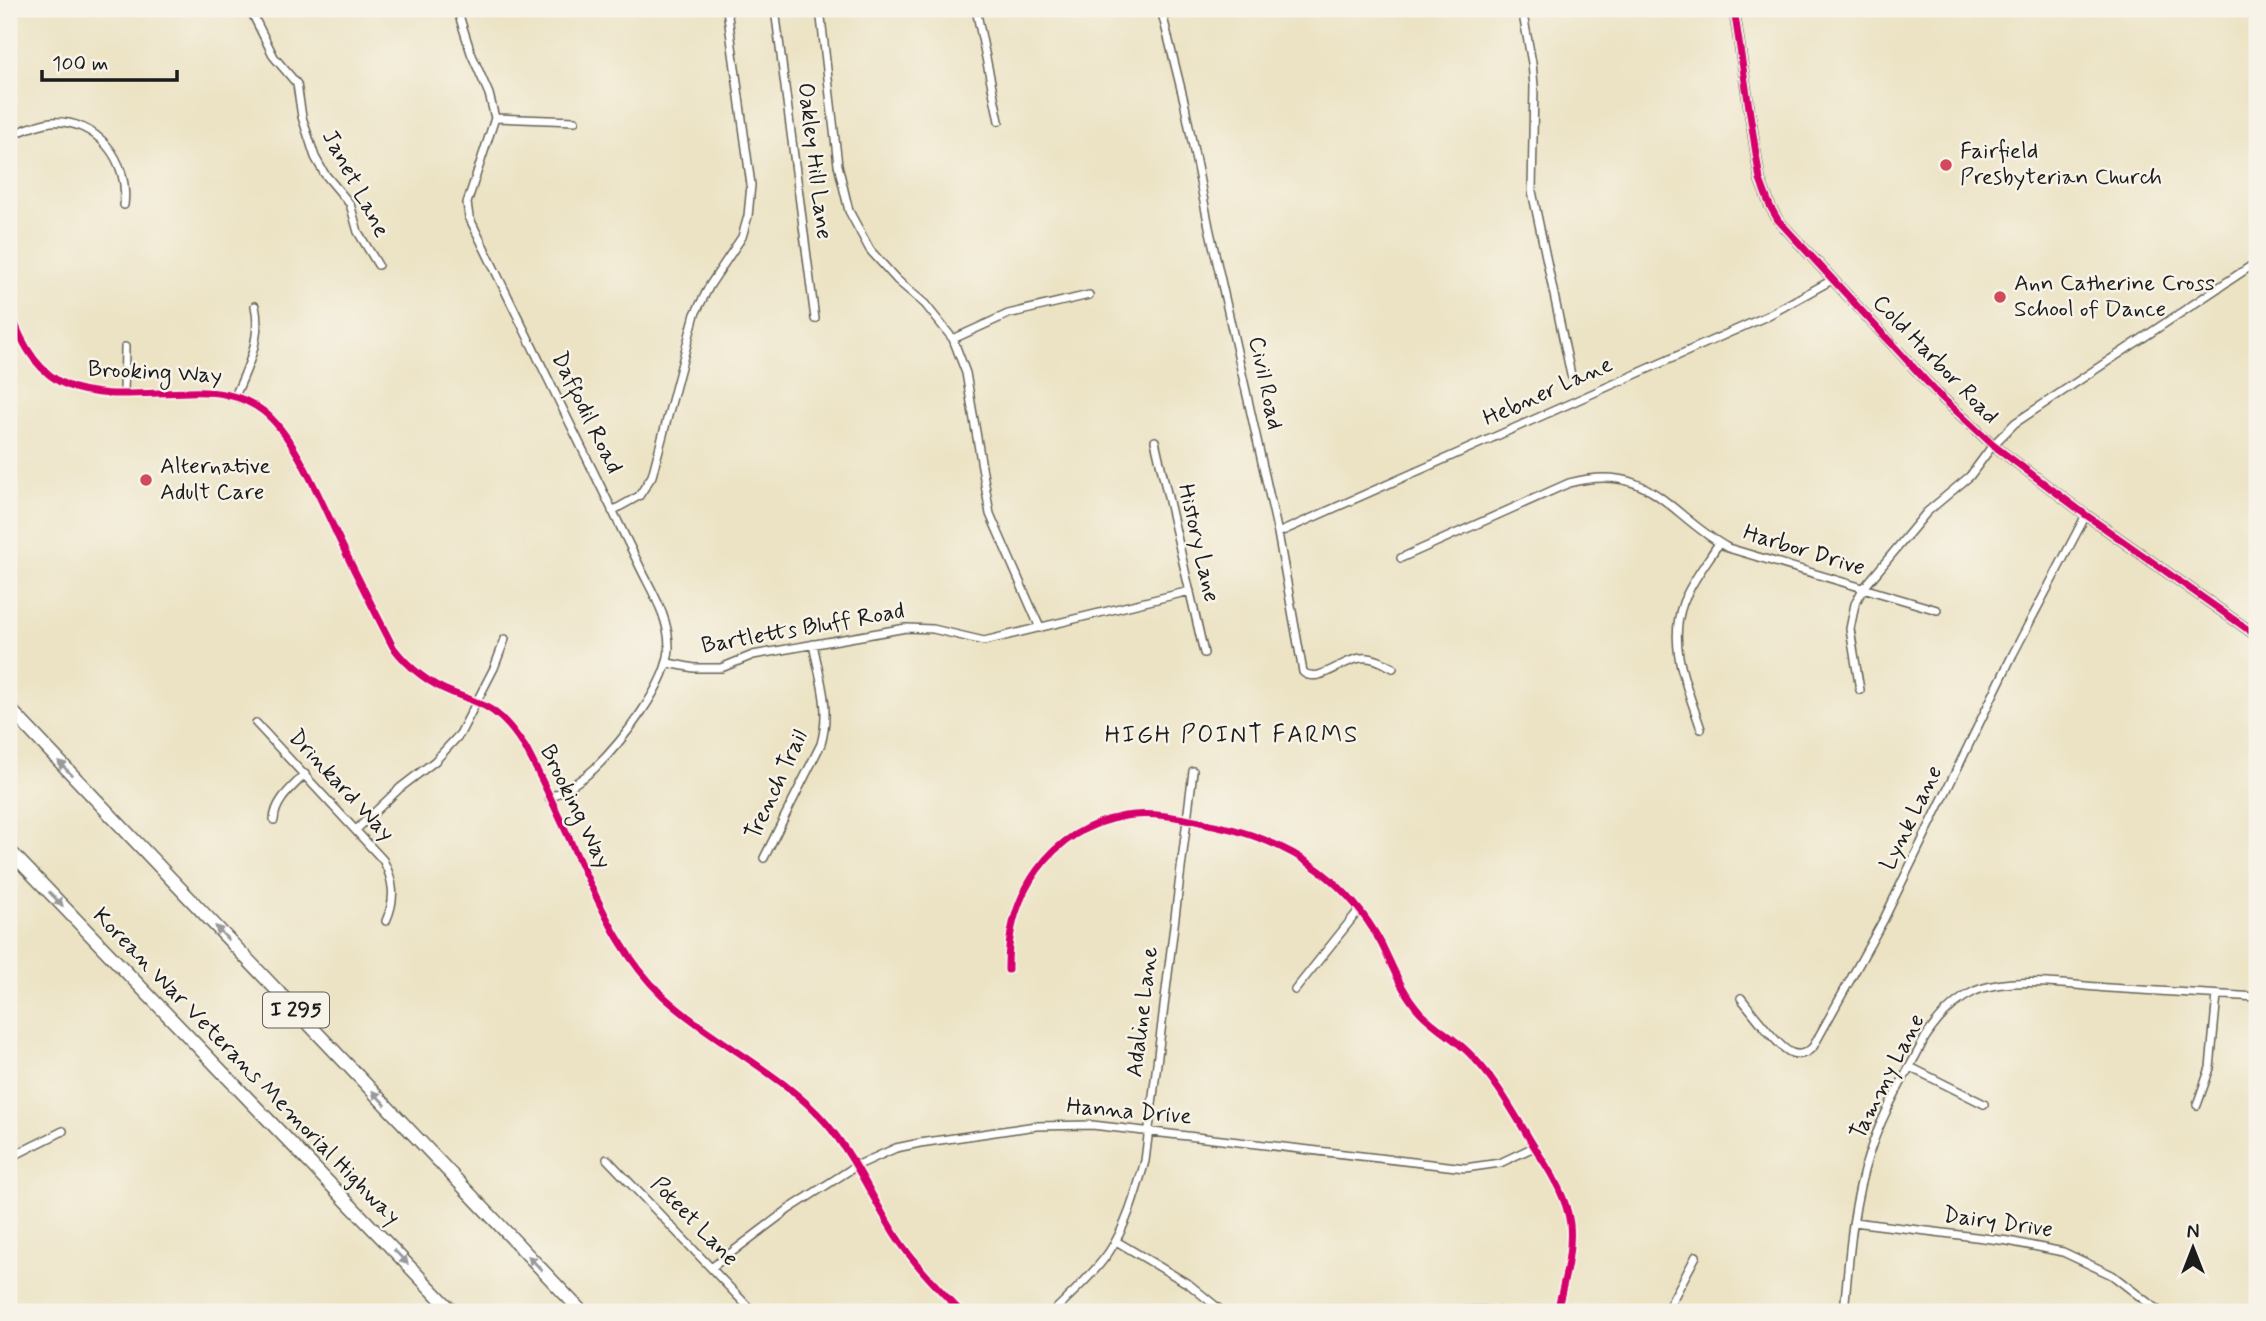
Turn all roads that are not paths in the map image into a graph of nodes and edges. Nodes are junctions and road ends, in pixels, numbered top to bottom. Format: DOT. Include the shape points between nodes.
graph roads {
  1 [pos="250,9"];
  2 [pos="457,9"];
  3 [pos="727,9"];
  4 [pos="775,9"];
  5 [pos="820,9"];
  6 [pos="976,9"];
  7 [pos="1161,9"];
  8 [pos="1522,9"];
  9 [pos="1734,9"];
  10 [pos="495,118"];
  11 [pos="575,121"];
  12 [pos="999,121"];
  13 [pos="9,136"];
  14 [pos="124,205"];
  15 [pos="2257,262"];
  16 [pos="377,265"];
  17 [pos="1832,281"];
  18 [pos="1089,295"];
  19 [pos="255,306"];
  20 [pos="9,307"];
  21 [pos="815,319"];
  22 [pos="953,339"];
  23 [pos="125,347"];
  24 [pos="1571,375"];
  25 [pos="124,394"];
  26 [pos="235,396"];
  27 [pos="1155,441"];
  28 [pos="1993,445"];
  29 [pos="612,511"];
  30 [pos="2087,515"];
  31 [pos="1278,533"];
  32 [pos="1719,543"];
  33 [pos="1401,558"];
  34 [pos="1863,589"];
  35 [pos="1190,591"];
  36 [pos="1937,610"];
  37 [pos="1040,628"];
  38 [pos="2257,636"];
  39 [pos="505,639"];
  40 [pos="813,645"];
  41 [pos="1204,653"];
  42 [pos="668,663"];
  43 [pos="1393,668"];
  44 [pos="1860,691"];
  45 [pos="477,701"];
  46 [pos="9,708"];
  47 [pos="256,723"];
  48 [pos="1701,729"];
  49 [pos="1193,771"];
  50 [pos="305,774"];
  51 [pos="549,798"];
  52 [pos="1186,819"];
  53 [pos="274,820"];
  54 [pos="356,830"];
  55 [pos="9,850"];
  56 [pos="764,858"];
  57 [pos="1359,910"];
  58 [pos="386,921"];
  59 [pos="1007,970"];
  60 [pos="1295,990"];
  61 [pos="2217,995"];
  62 [pos="2257,997"];
  63 [pos="1741,998"];
  64 [pos="1910,1067"];
  65 [pos="1984,1104"];
  66 [pos="2197,1105"];
  67 [pos="63,1131"];
  68 [pos="1149,1131"];
  69 [pos="1534,1147"];
  70 [pos="9,1158"];
  71 [pos="607,1159"];
  72 [pos="856,1166"];
  73 [pos="1854,1222"];
  74 [pos="1116,1241"];
  75 [pos="1696,1256"];
  76 [pos="711,1268"];
  77 [pos="453,1312"];
  78 [pos="582,1312"];
  79 [pos="753,1312"];
  80 [pos="961,1312"];
  81 [pos="1053,1312"];
  82 [pos="1223,1312"];
  83 [pos="1426,1312"];
  84 [pos="1504,1312"];
  85 [pos="1557,1312"];
  86 [pos="1666,1312"];
  87 [pos="1844,1312"];
  88 [pos="2160,1312"];
  1 -- 16 [label="street, Janet Lane" via="274,57 297,84 315,157 350,204 358,232"];
  2 -- 10 [label="street"];
  3 -- 29 [label="street" via="751,185 748,216 743,237 695,314 652,476 639,496"];
  4 -- 21 [label="street, Oakley Hill Lane"];
  5 -- 22 [label="street" via="838,165 849,211 870,250"];
  6 -- 12 [label="street"];
  7 -- 31 [label="street, Civil Road"];
  8 -- 24 [label="street" via="1532,63 1532,191"];
  9 -- 17 [label="main road, Cold Harbor Road" via="1763,193 1778,220"];
  10 -- 11 [label="street"];
  10 -- 29 [label="street, Daffodil Road" via="469,196 469,217"];
  13 -- 14 [label="street" via="60,122 93,133 111,150 122,171"];
  15 -- 28 [label="street" via="2015,423"];
  17 -- 28 [label="main road, Cold Harbor Road" via="1938,394"];
  17 -- 31 [label="street, Hebner Lane" via="1767,316"];
  18 -- 22 [label="street" via="1008,314"];
  19 -- 26 [label="street" via="258,327"];
  20 -- 25 [label="street, Brooking Way" via="23,346 50,376 83,391"];
  22 -- 37 [label="street" via="966,373 990,514"];
  23 -- 25 [label="street"];
  25 -- 26 [label="street, Brooking Way" via="210,391"];
  26 -- 45 [label="street, Brooking Way" via="263,410 281,428 393,647 424,678"];
  27 -- 35 [label="street, History Lane"];
  28 -- 30 [label="main road, Cold Harbor Road"];
  28 -- 34 [label="street" via="1970,476 1927,512"];
  29 -- 42 [label="street, Daffodil Road" via="665,618"];
  30 -- 38 [label="main road, Cold Harbor Road"];
  30 -- 63 [label="street, Lynk Lane" via="2013,654 1884,919 1813,1047 1802,1054 1784,1049"];
  31 -- 43 [label="street, Civil Road" via="1306,676 1315,677 1362,657"];
  32 -- 33 [label="street, Harbor Drive" via="1653,491 1629,481 1597,477 1569,483"];
  32 -- 34 [label="street, Harbor Drive"];
  32 -- 48 [label="street" via="1683,601 1676,629 1678,658"];
  34 -- 36 [label="street, Harbor Drive"];
  34 -- 44 [label="street" via="1850,629"];
  35 -- 37 [label="street, Bartletts Bluff Road"];
  35 -- 41 [label="street, History Lane"];
  37 -- 40 [label="street, Bartletts Bluff Road" via="984,641 906,628"];
  39 -- 45 [label="street"];
  40 -- 42 [label="street, Bartletts Bluff Road" via="753,655 721,668"];
  40 -- 56 [label="street, Trench Trail" via="827,711 825,730"];
  42 -- 51 [label="street, Daffodil Road" via="626,733 594,769"];
  45 -- 51 [label="street, Brooking Way" via="509,724"];
  45 -- 54 [label="street" via="448,748"];
  78 -- 46 [label="highway, I 295, one-way"];
  47 -- 50 [label="street, Drinkard Way"];
  49 -- 52 [label="street, Adaline Lane"];
  50 -- 53 [label="street" via="283,798"];
  50 -- 54 [label="street, Drinkard Way"];
  51 -- 72 [label="street, Brooking Way" via="607,920 650,982 693,1021 808,1105"];
  52 -- 57 [label="street" via="1250,834 1284,849 1326,875"];
  52 -- 59 [label="street" via="1126,816 1085,830 1054,851 1031,877 1016,909"];
  52 -- 68 [label="street, Adaline Lane"];
  54 -- 58 [label="street, Drinkard Way" via="390,873 393,893"];
  55 -- 77 [label="highway, Korean War Veterans Memorial Highway, one-way"];
  57 -- 60 [label="street"];
  57 -- 69 [label="street" via="1410,1001 1482,1067"];
  61 -- 62 [label="street, Tammy Lane"];
  61 -- 64 [label="street, Tammy Lane" via="2071,985 1993,986 1964,997 1942,1015"];
  61 -- 66 [label="street" via="2210,1068"];
  64 -- 65 [label="street"];
  64 -- 73 [label="street, Tammy Lane" via="1869,1154"];
  67 -- 70 [label="street"];
  68 -- 69 [label="street, Hanna Drive" via="1448,1168 1500,1163"];
  68 -- 72 [label="street, Hanna Drive" via="1036,1126 920,1143"];
  68 -- 74 [label="street, Adaline Lane" via="1137,1187"];
  69 -- 85 [label="street" via="1559,1188 1570,1226 1569,1257"];
  71 -- 76 [label="street, Poteet Lane"];
  72 -- 76 [label="street, Hanna Drive"];
  72 -- 80 [label="street, Brooking Way" via="914,1262"];
  73 -- 87 [label="street, Tammy Lane"];
  73 -- 88 [label="street, Dairy Drive" via="2063,1252 2112,1275"];
  74 -- 81 [label="street, Adaline Lane"];
  74 -- 82 [label="street" via="1190,1284"];
  75 -- 86 [label="street"];
  76 -- 79 [label="street, Poteet Lane"];
  83 -- 84 [label="street"];
}
